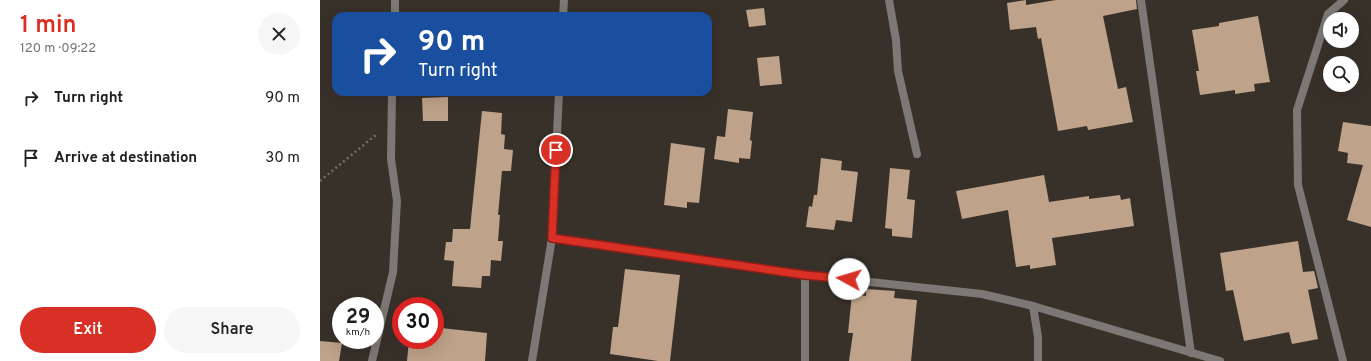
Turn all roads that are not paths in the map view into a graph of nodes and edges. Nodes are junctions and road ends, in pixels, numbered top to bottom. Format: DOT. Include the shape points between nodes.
graph roads {
  1 [pos="395,0"];
  2 [pos="564,0"];
  3 [pos="889,0"];
  4 [pos="1142,0"];
  5 [pos="1344,0"];
  6 [pos="395,12"];
  7 [pos="563,12"];
  8 [pos="392,96"];
  9 [pos="559,96"];
  10 [pos="917,154"];
  11 [pos="552,238"];
  12 [pos="805,275"];
  13 [pos="1033,306"];
  14 [pos="1191,352"];
  15 [pos="372,361"];
  16 [pos="532,361"];
  17 [pos="805,361"];
  18 [pos="1038,361"];
  19 [pos="1220,361"];
  20 [pos="1343,361"];
  1 -- 6 [label="street"];
  2 -- 7 [label="street"];
  3 -- 10 [label="street" via="898,70"];
  4 -- 14 [label="street"];
  5 -- 20 [label="street" via="1328,14 1297,110 1298,185"];
  8 -- 15 [label="street" via="391,159 397,201 393,272"];
  9 -- 11 [label="street"];
  11 -- 12 [label="street"];
  11 -- 16 [label="street"];
  12 -- 13 [label="street" via="982,294"];
  12 -- 17 [label="street"];
  13 -- 14 [label="street"];
  13 -- 18 [label="street" via="1038,337"];
  14 -- 19 [label="street"];
}
